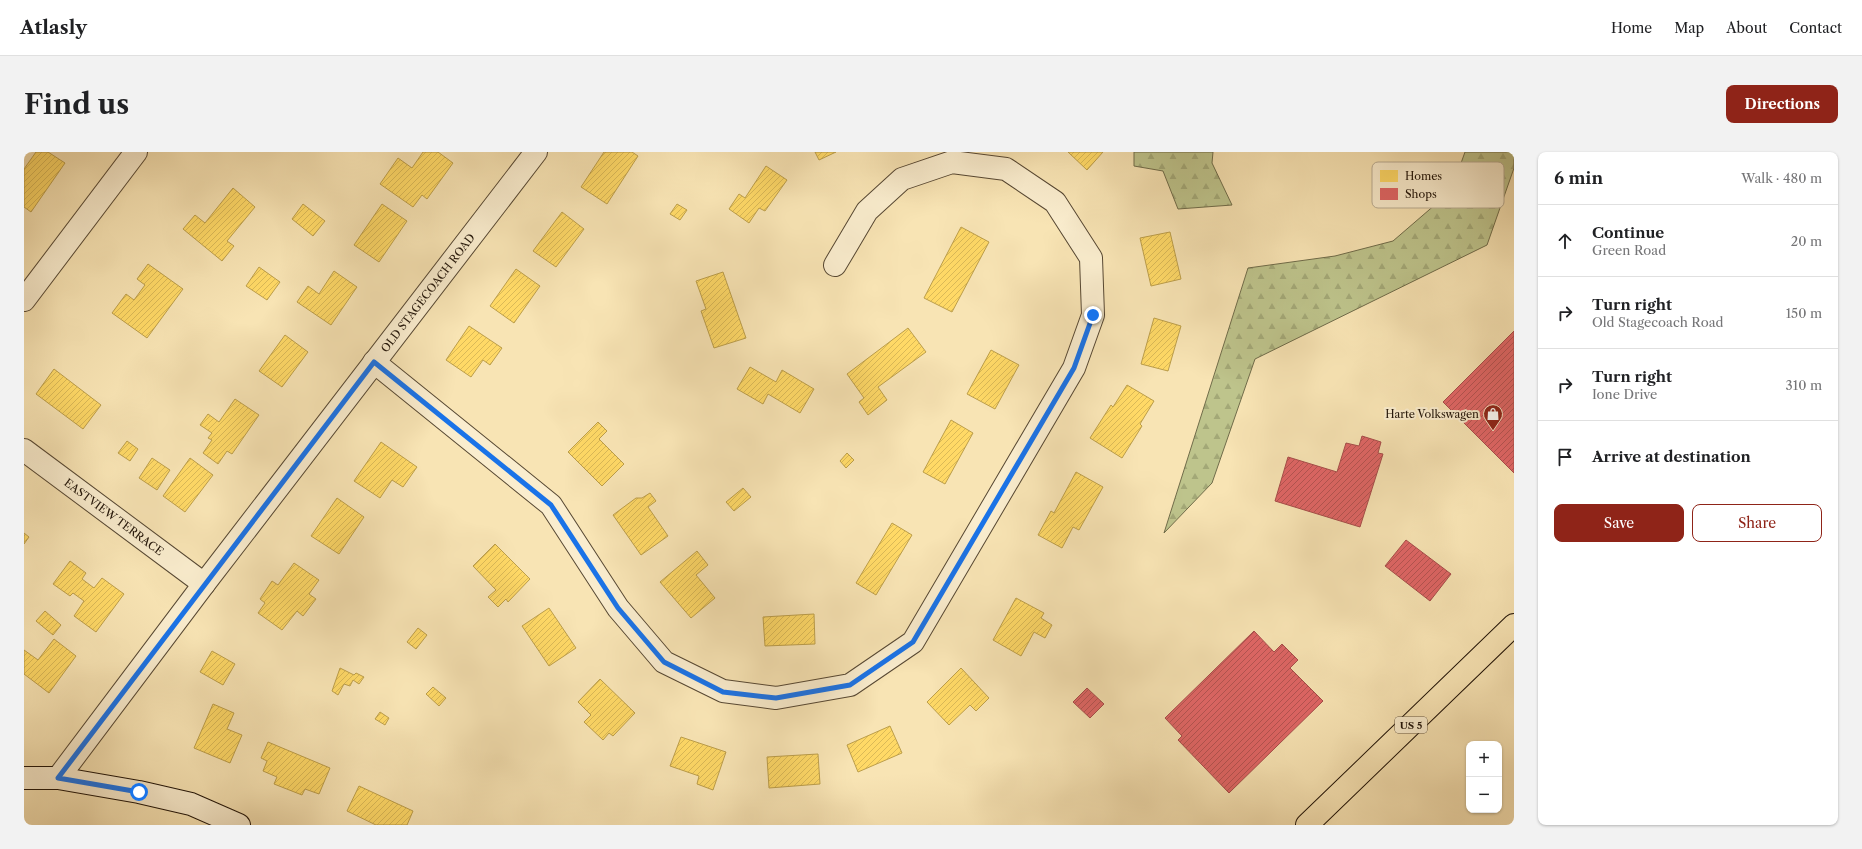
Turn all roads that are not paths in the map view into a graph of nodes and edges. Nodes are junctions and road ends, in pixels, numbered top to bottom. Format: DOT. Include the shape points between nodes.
graph roads {
  1 [pos="136,152"];
  2 [pos="536,152"];
  3 [pos="835,266"];
  4 [pos="24,300"];
  5 [pos="374,362"];
  6 [pos="24,450"];
  7 [pos="204,584"];
  8 [pos="1514,625"];
  9 [pos="24,778"];
  10 [pos="58,778"];
  11 [pos="239,825"];
  12 [pos="1307,825"];
  1 -- 4 [label="street"];
  2 -- 5 [label="street, OLD STAGECOACH ROAD"];
  3 -- 5 [label="street" via="866,211 902,179 952,162 1006,169 1055,202 1091,258 1093,315 1074,368 913,642 850,685 776,698 723,692 664,662 618,608 551,505"];
  5 -- 7 [label="street, OLD STAGECOACH ROAD"];
  6 -- 7 [label="street, EASTVIEW TERRACE"];
  7 -- 10 [label="street, OLD STAGECOACH ROAD"];
  8 -- 12 [label="main road, US 5"];
  9 -- 10 [label="street"];
  10 -- 11 [label="street" via="191,804"];
}
